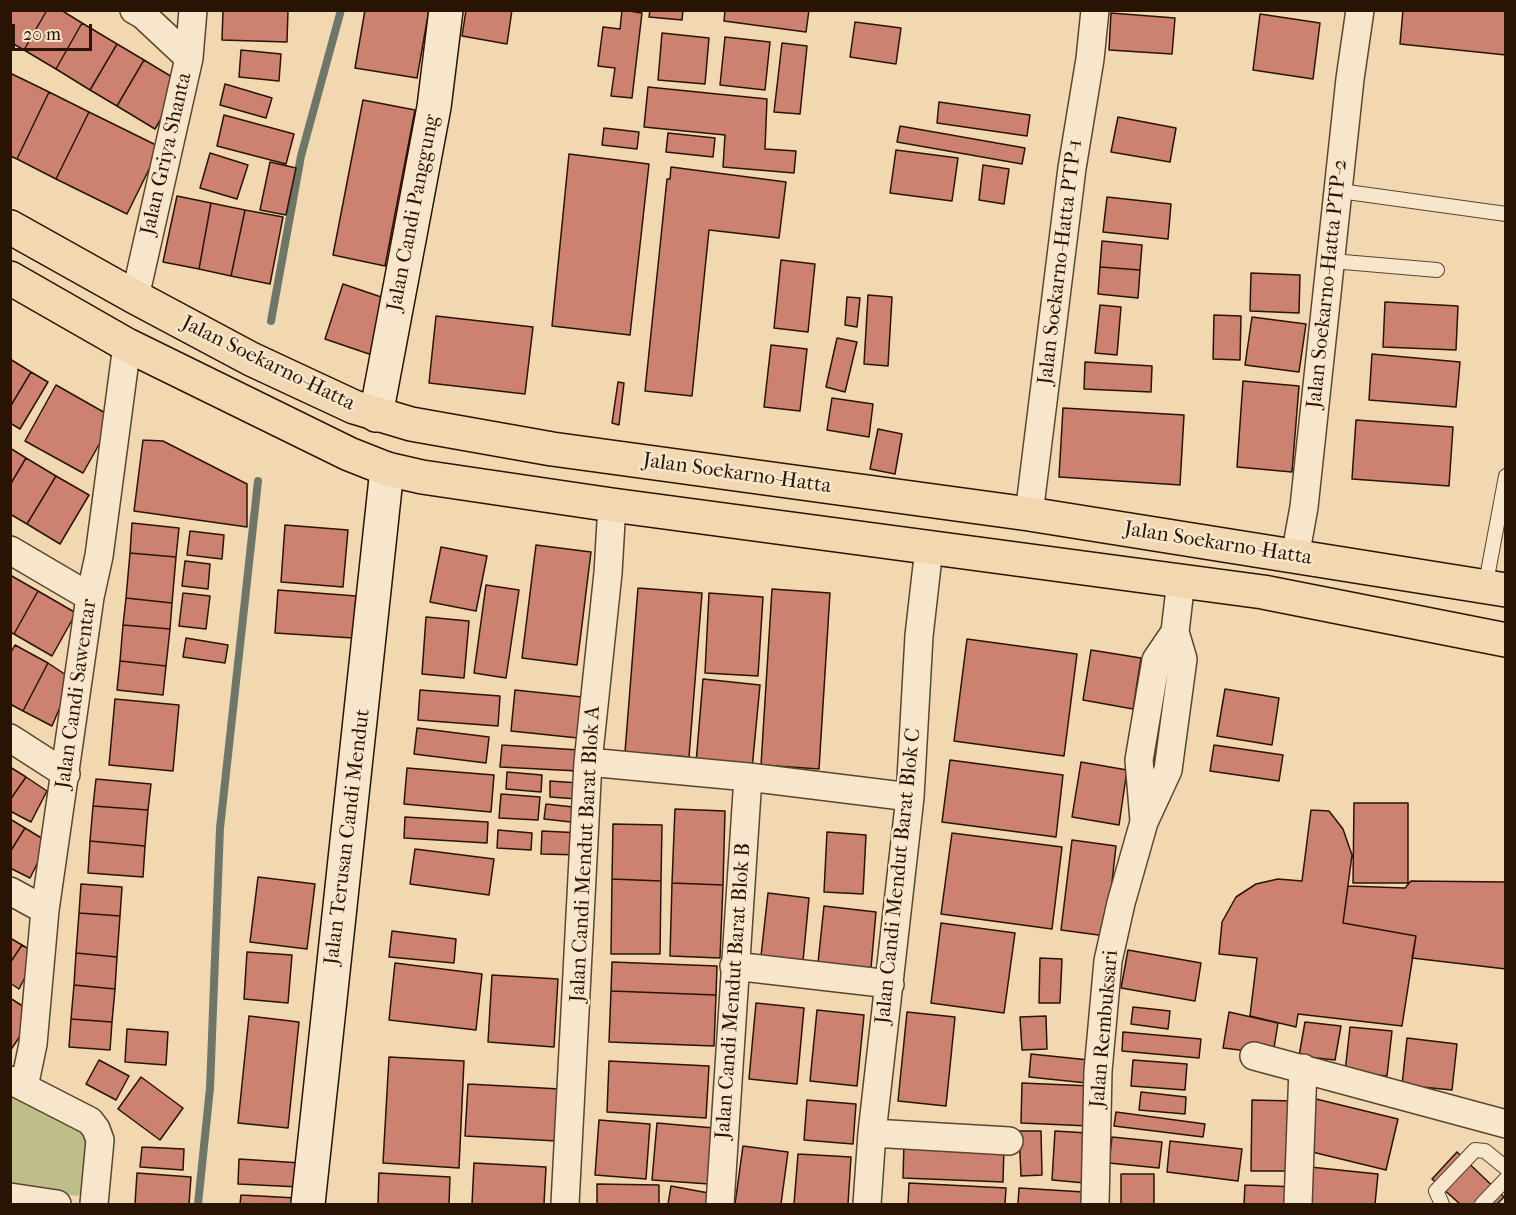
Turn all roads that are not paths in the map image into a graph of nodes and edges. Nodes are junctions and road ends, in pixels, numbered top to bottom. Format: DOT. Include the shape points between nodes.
graph roads {
  1 [pos="193,10"];
  2 [pos="446,10"];
  3 [pos="1095,10"];
  4 [pos="1360,10"];
  5 [pos="145,12"];
  6 [pos="189,58"];
  7 [pos="1340,192"];
  8 [pos="1506,214"];
  9 [pos="10,227"];
  10 [pos="1332,261"];
  11 [pos="1437,270"];
  12 [pos="10,278"];
  13 [pos="135,297"];
  14 [pos="127,345"];
  15 [pos="376,415"];
  16 [pos="387,468"];
  17 [pos="1506,476"];
  18 [pos="932,502"];
  19 [pos="612,505"];
  20 [pos="1029,514"];
  21 [pos="929,548"];
  22 [pos="10,550"];
  23 [pos="1295,557"];
  24 [pos="1181,580"];
  25 [pos="1495,589"];
  26 [pos="90,597"];
  27 [pos="1506,640"];
  28 [pos="10,738"];
  29 [pos="588,762"];
  30 [pos="66,774"];
  31 [pos="748,777"];
  32 [pos="910,797"];
  33 [pos="10,891"];
  34 [pos="45,910"];
  35 [pos="734,966"];
  36 [pos="890,984"];
  37 [pos="22,1051"];
  38 [pos="1254,1056"];
  39 [pos="1303,1068"];
  40 [pos="17,1084"];
  41 [pos="1506,1124"];
  42 [pos="872,1132"];
  43 [pos="1010,1141"];
  44 [pos="1506,1168"];
  45 [pos="1506,1179"];
  46 [pos="10,1197"];
  47 [pos="57,1204"];
  48 [pos="94,1204"];
  49 [pos="308,1204"];
  50 [pos="565,1204"];
  51 [pos="720,1204"];
  52 [pos="867,1204"];
  53 [pos="1095,1204"];
  54 [pos="1298,1204"];
  55 [pos="1442,1204"];
  56 [pos="1482,1204"];
  1 -- 6 [label="street, Jalan Griya Shanta"];
  2 -- 15 [label="street, Jalan Candi Panggung" via="434,107"];
  3 -- 20 [label="street, Jalan Soekarno-Hatta PTP-1"];
  4 -- 7 [label="street, Jalan Soekarno-Hatta PTP-2"];
  5 -- 6 [label="street"];
  6 -- 13 [label="street, Jalan Griya Shanta"];
  7 -- 8 [label="lane"];
  7 -- 10 [label="street, Jalan Soekarno-Hatta PTP-2"];
  9 -- 13 [label="main road, Jalan Soekarno-Hatta"];
  10 -- 11 [label="lane"];
  10 -- 23 [label="street, Jalan Soekarno-Hatta PTP-2"];
  12 -- 14 [label="main road, Jalan Soekarno-Hatta"];
  13 -- 15 [label="main road, Jalan Soekarno-Hatta" via="251,358"];
  14 -- 16 [label="main road, Jalan Soekarno-Hatta" via="349,454"];
  14 -- 26 [label="street, Jalan Candi Sawentar"];
  15 -- 18 [label="main road, Jalan Soekarno-Hatta" via="540,448"];
  16 -- 19 [label="main road, Jalan Soekarno-Hatta" via="422,477"];
  16 -- 49 [label="street, Jalan Terusan Candi Mendut"];
  17 -- 25 [label="lane"];
  18 -- 20 [label="main road, Jalan Soekarno-Hatta"];
  18 -- 21 [label="main road"];
  19 -- 21 [label="main road, Jalan Soekarno-Hatta"];
  19 -- 29 [label="street, Jalan Candi Mendut Barat Blok A"];
  20 -- 23 [label="main road, Jalan Soekarno-Hatta"];
  21 -- 24 [label="main road, Jalan Soekarno-Hatta"];
  21 -- 32 [label="street, Jalan Candi Mendut Barat Blok C" via="919,636"];
  22 -- 26 [label="street"];
  23 -- 25 [label="main road, Jalan Soekarno-Hatta"];
  24 -- 27 [label="main road, Jalan Soekarno-Hatta" via="1263,591"];
  24 -- 53 [label="street, Jalan Rembuksari" via="1175,632 1183,659 1168,770 1144,822 1108,961 1098,1071"];
  26 -- 30 [label="street, Jalan Candi Sawentar"];
  28 -- 30 [label="street"];
  29 -- 31 [label="street"];
  29 -- 50 [label="street, Jalan Candi Mendut Barat Blok A"];
  30 -- 34 [label="street, Jalan Candi Sawentar"];
  31 -- 32 [label="street"];
  31 -- 35 [label="street, Jalan Candi Mendut Barat Blok B"];
  32 -- 36 [label="street, Jalan Candi Mendut Barat Blok C"];
  33 -- 34 [label="street"];
  34 -- 37 [label="street, Jalan Candi Sawentar"];
  35 -- 36 [label="street"];
  35 -- 51 [label="street, Jalan Candi Mendut Barat Blok B"];
  36 -- 42 [label="street, Jalan Candi Mendut Barat Blok C"];
  37 -- 40 [label="street, Jalan Candi Sawentar"];
  38 -- 39 [label="street"];
  39 -- 41 [label="street"];
  39 -- 54 [label="street"];
  40 -- 48 [label="street" via="90,1121 96,1129 100,1140"];
  42 -- 43 [label="street"];
  42 -- 52 [label="street, Jalan Candi Mendut Barat Blok C"];
  44 -- 55 [label="lane" via="1485,1152 1475,1150 1436,1191"];
  45 -- 56 [label="lane"];
  46 -- 47 [label="street"];
}
